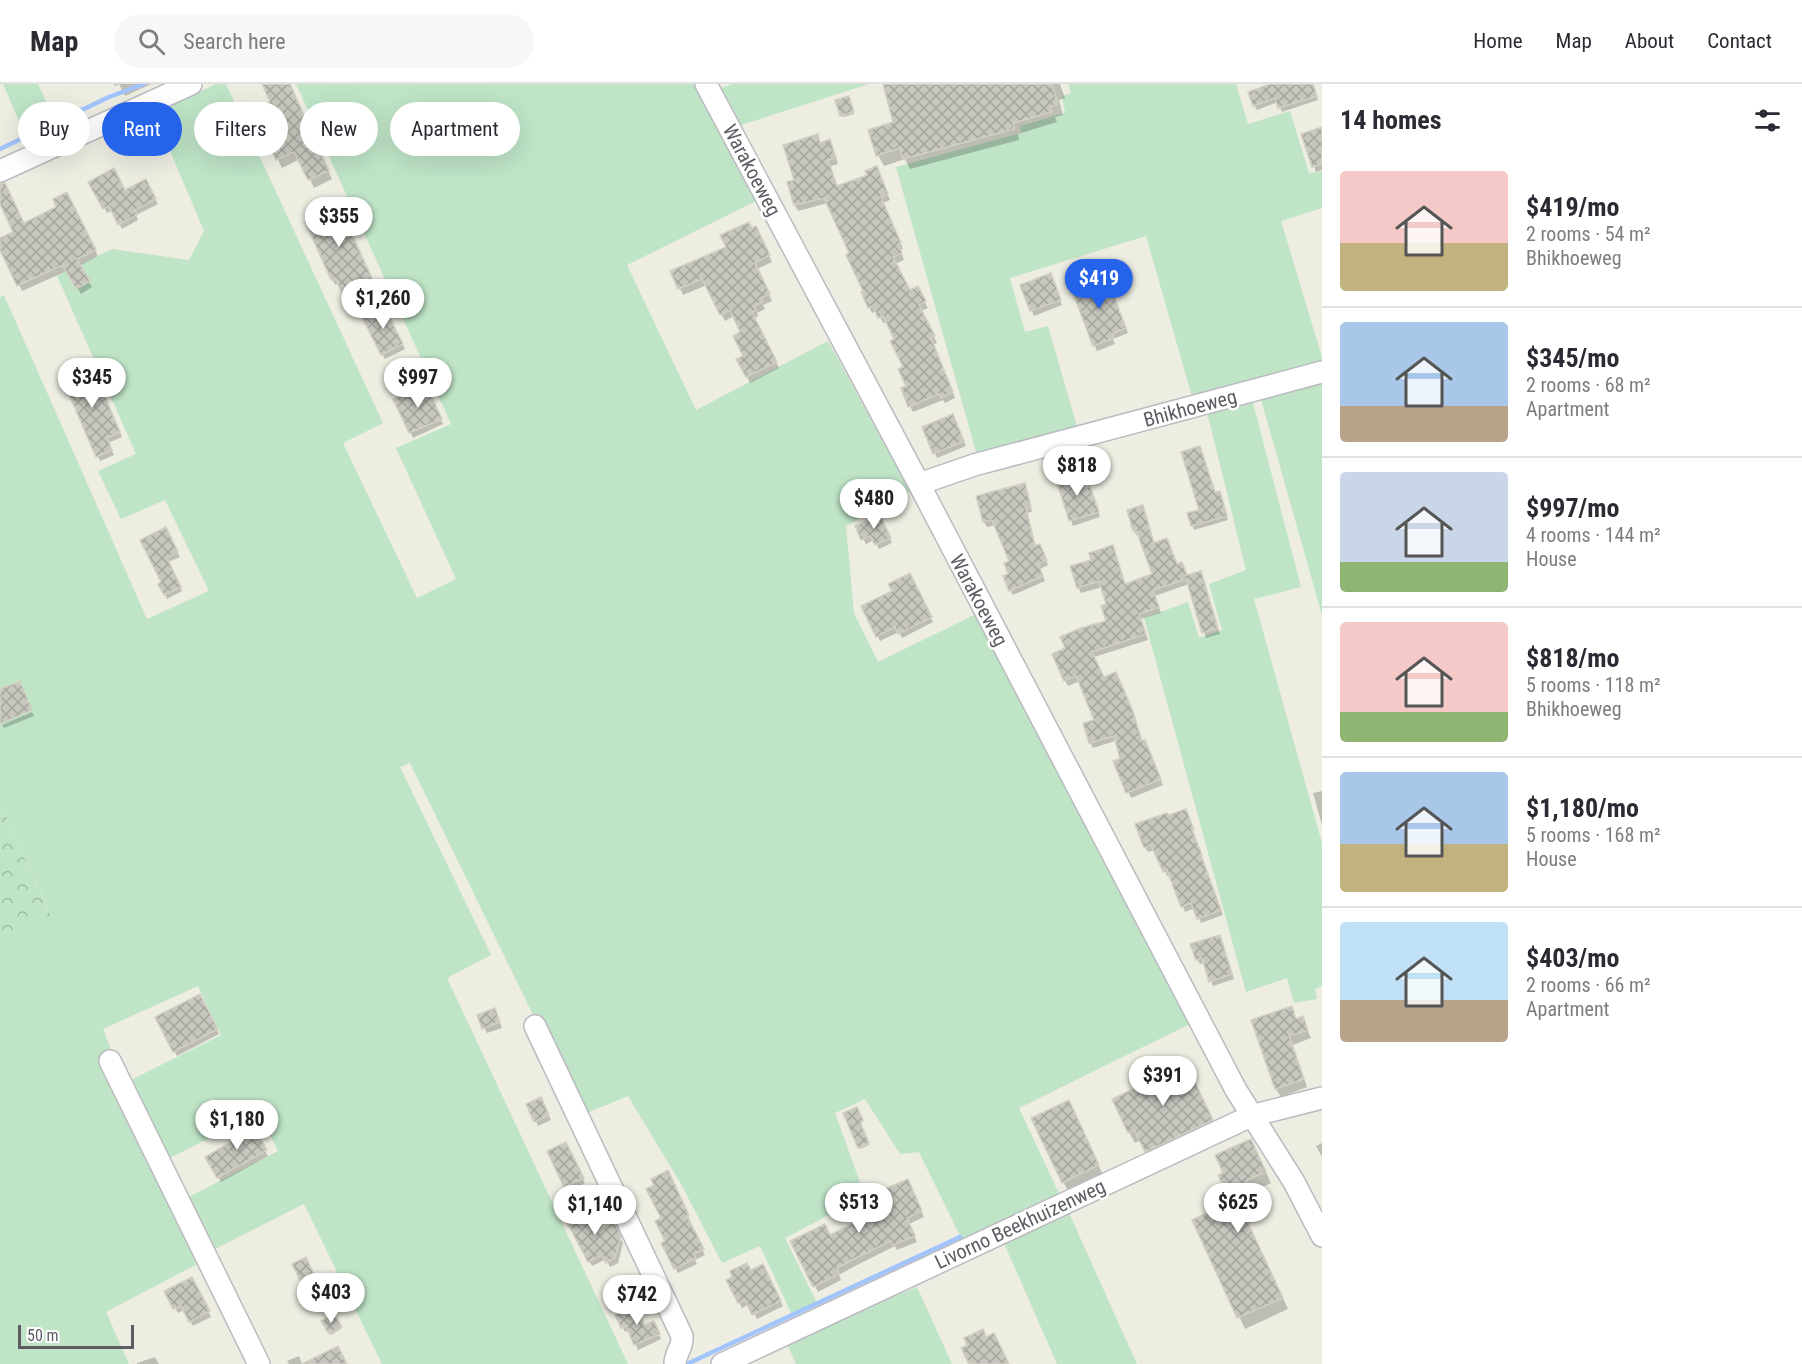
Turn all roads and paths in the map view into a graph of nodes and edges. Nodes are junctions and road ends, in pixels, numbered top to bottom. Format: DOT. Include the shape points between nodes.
graph roads {
  1 [pos="191,84"];
  2 [pos="706,84"];
  3 [pos="0,171"];
  4 [pos="1322,372"];
  5 [pos="919,484"];
  6 [pos="534,1026"];
  7 [pos="110,1061"];
  8 [pos="1322,1098"];
  9 [pos="1251,1116"];
  10 [pos="1322,1236"];
  11 [pos="259,1364"];
  12 [pos="675,1364"];
  13 [pos="722,1364"];
  1 -- 3 [label="street"];
  2 -- 5 [label="street, Warakoeweg"];
  4 -- 5 [label="street, Bhikhoeweg" via="974,465"];
  5 -- 9 [label="street, Warakoeweg"];
  6 -- 12 [label="street" via="682,1336 683,1345"];
  7 -- 11 [label="street"];
  8 -- 9 [label="street, Livorno Beekhuizenweg"];
  9 -- 10 [label="street, Warakoeweg" via="1289,1174"];
  9 -- 13 [label="street, Livorno Beekhuizenweg"];
}
